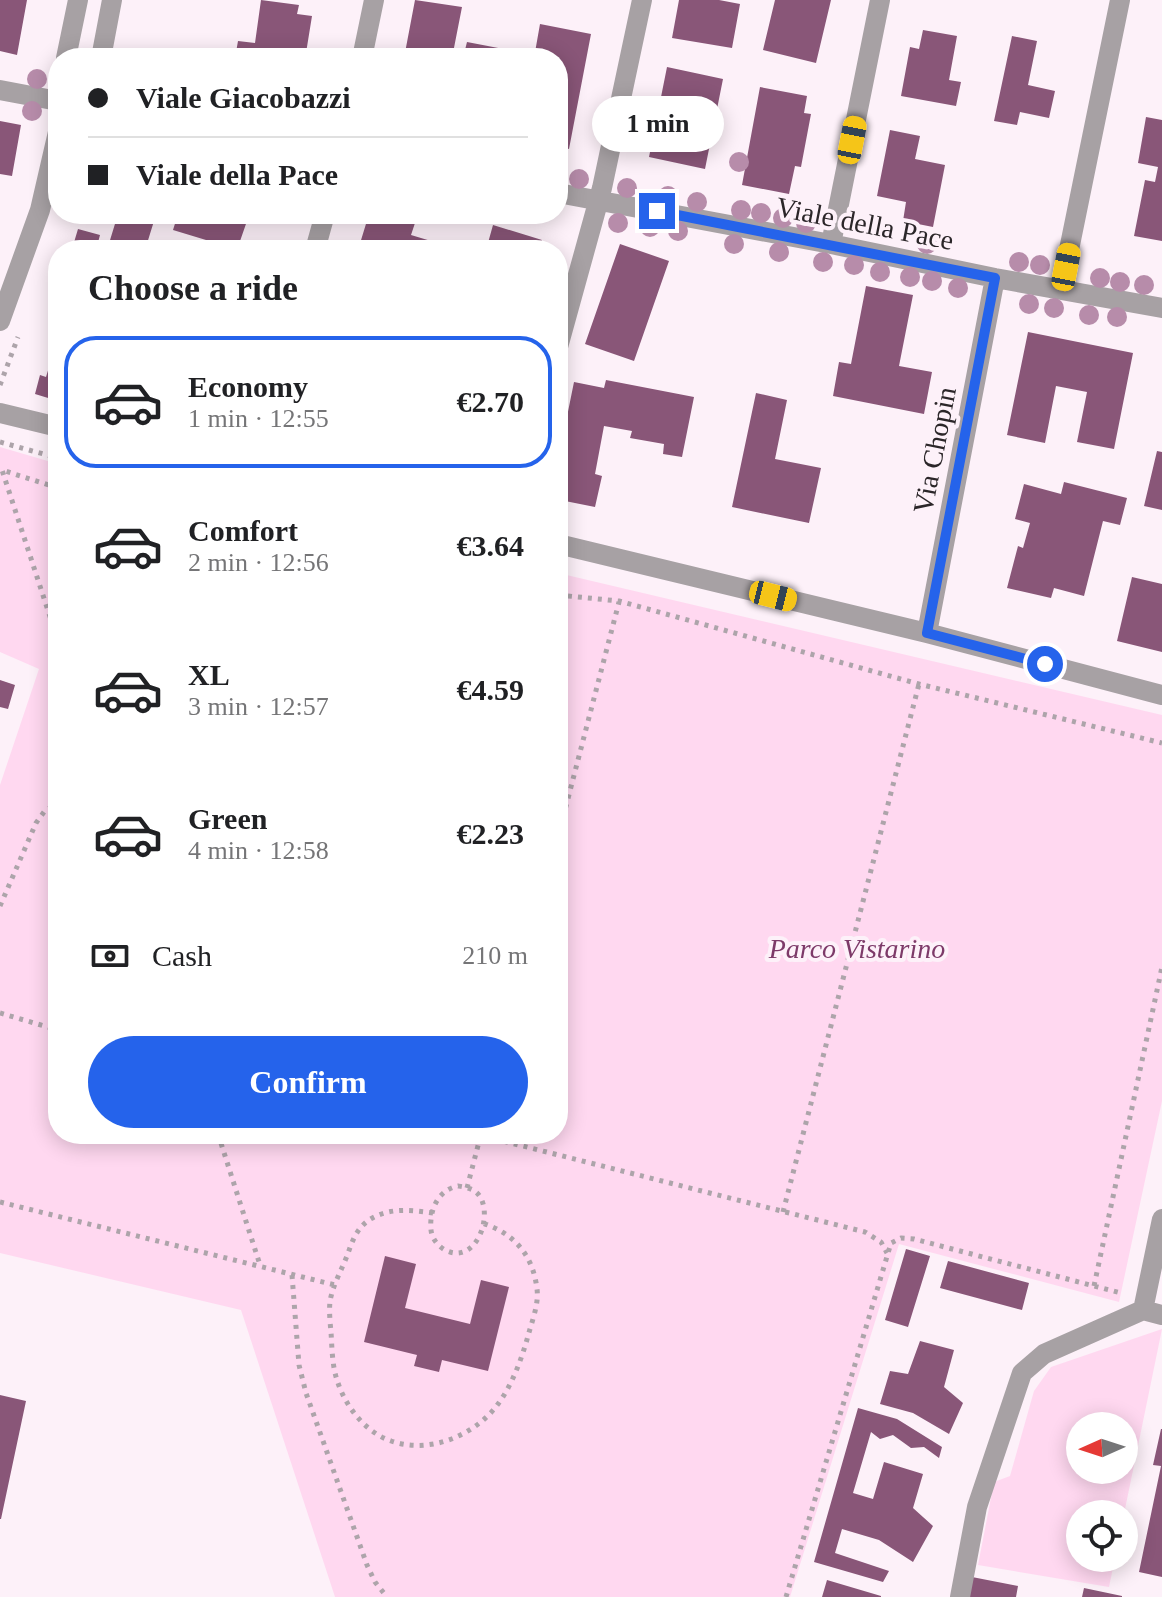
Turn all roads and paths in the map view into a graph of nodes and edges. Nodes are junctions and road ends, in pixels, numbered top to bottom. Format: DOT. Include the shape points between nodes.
graph roads {
  1 [pos="78,0"];
  2 [pos="112,0"];
  3 [pos="374,0"];
  4 [pos="642,0"];
  5 [pos="880,0"];
  6 [pos="1120,0"];
  7 [pos="68,48"];
  8 [pos="103,48"];
  9 [pos="364,48"];
  10 [pos="0,90"];
  11 [pos="48,99"];
  12 [pos="48,175"];
  13 [pos="568,195"];
  14 [pos="599,200"];
  15 [pos="831,244"];
  16 [pos="995,278"];
  17 [pos="1061,289"];
  18 [pos="1162,308"];
  19 [pos="568,311"];
  20 [pos="0,321"];
  21 [pos="0,413"];
  22 [pos="48,425"];
  23 [pos="0,442"];
  24 [pos="48,455"];
  25 [pos="48,485"];
  26 [pos="568,546"];
  27 [pos="568,596"];
  28 [pos="619,601"];
  29 [pos="48,610"];
  30 [pos="927,633"];
  31 [pos="919,684"];
  32 [pos="1162,695"];
  33 [pos="1162,743"];
  34 [pos="568,798"];
  35 [pos="48,809"];
  36 [pos="0,906"];
  37 [pos="1162,967"];
  38 [pos="0,1013"];
  39 [pos="48,1027"];
  40 [pos="221,1144"];
  41 [pos="477,1144"];
  42 [pos="518,1144"];
  43 [pos="467,1188"];
  44 [pos="0,1202"];
  45 [pos="783,1212"];
  46 [pos="433,1213"];
  47 [pos="1162,1219"];
  48 [pos="482,1223"];
  49 [pos="887,1253"];
  50 [pos="260,1265"];
  51 [pos="292,1275"];
  52 [pos="335,1285"];
  53 [pos="1094,1286"];
  54 [pos="1119,1293"];
  55 [pos="1153,1313"];
  56 [pos="387,1597"];
  57 [pos="786,1597"];
  58 [pos="960,1597"];
  1 -- 7 [label="street"];
  2 -- 8 [label="street"];
  3 -- 9 [label="street"];
  4 -- 14 [label="street"];
  5 -- 15 [label="street"];
  6 -- 17 [label="street"];
  10 -- 11 [label="street"];
  12 -- 20 [label="street"];
  13 -- 14 [label="street, Viale della Pace"];
  14 -- 15 [label="street, Viale della Pace"];
  14 -- 19 [label="street"];
  15 -- 16 [label="street, Viale della Pace"];
  16 -- 17 [label="street, Viale della Pace"];
  16 -- 30 [label="street, Via Chopin"];
  17 -- 18 [label="street, Viale della Pace"];
  21 -- 22 [label="street"];
  23 -- 24 [label="path"];
  25 -- 29 [label="path" via="2,470"];
  26 -- 30 [label="street"];
  27 -- 28 [label="path"];
  28 -- 31 [label="path"];
  28 -- 34 [label="path"];
  30 -- 32 [label="street"];
  31 -- 33 [label="path"];
  31 -- 45 [label="path"];
  35 -- 36 [label="path" via="36,823"];
  37 -- 53 [label="path"];
  38 -- 39 [label="path"];
  40 -- 50 [label="path"];
  41 -- 43 [label="path"];
  42 -- 45 [label="path"];
  43 -- 46 [label="path" via="442,1193"];
  43 -- 48 [label="path" via="482,1201"];
  44 -- 50 [label="path"];
  45 -- 49 [label="path" via="865,1232"];
  46 -- 48 [label="path" via="432,1235 452,1252 476,1244"];
  46 -- 52 [label="path" via="404,1209 367,1221 356,1232"];
  47 -- 55 [label="street"];
  48 -- 52 [label="path" via="521,1246 537,1289 536,1305 509,1386 495,1409 458,1437 438,1444 392,1442 359,1419 336,1378 330,1305"];
  49 -- 53 [label="path" via="891,1243 914,1239"];
  49 -- 57 [label="path"];
  50 -- 51 [label="path"];
  51 -- 52 [label="path"];
  51 -- 56 [label="path" via="306,1393 367,1565"];
  53 -- 54 [label="path"];
  55 -- 58 [label="street" via="1044,1354 1022,1373 977,1507"];
}
